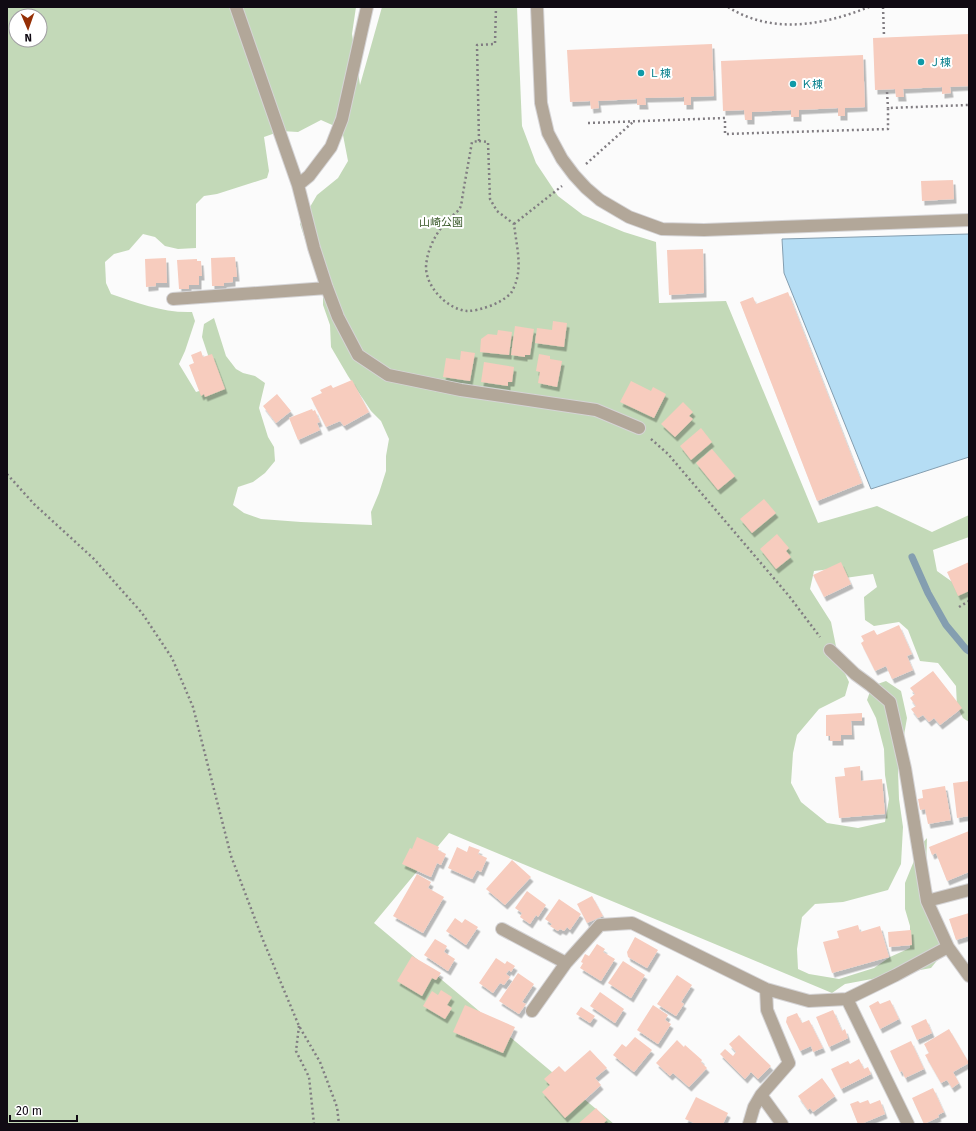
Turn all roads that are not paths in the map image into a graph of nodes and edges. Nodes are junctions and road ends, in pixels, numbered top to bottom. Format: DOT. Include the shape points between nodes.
graph roads {
  1 [pos="236,7"];
  2 [pos="367,7"];
  3 [pos="537,7"];
  4 [pos="298,186"];
  5 [pos="969,220"];
  6 [pos="327,288"];
  7 [pos="174,299"];
  8 [pos="639,428"];
  9 [pos="830,650"];
  10 [pos="969,890"];
  11 [pos="927,901"];
  12 [pos="502,929"];
  13 [pos="948,947"];
  14 [pos="566,963"];
  15 [pos="969,976"];
  16 [pos="766,989"];
  17 [pos="847,999"];
  18 [pos="532,1012"];
  19 [pos="761,1095"];
  20 [pos="749,1124"];
  21 [pos="782,1124"];
  22 [pos="908,1124"];
  1 -- 4 [label="street"];
  2 -- 4 [label="street" via="342,119 334,140 309,176"];
  3 -- 5 [label="street" via="541,103 548,133 562,159 586,188 600,200 629,217 662,228 704,230"];
  4 -- 6 [label="street"];
  6 -- 7 [label="street"];
  6 -- 8 [label="street" via="338,317 358,355 388,375 461,390 596,410"];
  9 -- 11 [label="street" via="890,702 905,768"];
  10 -- 11 [label="street"];
  11 -- 13 [label="street"];
  12 -- 14 [label="street"];
  13 -- 15 [label="street"];
  13 -- 17 [label="street"];
  14 -- 16 [label="street" via="600,925 632,923"];
  14 -- 18 [label="street"];
  16 -- 17 [label="street" via="809,1001"];
  16 -- 19 [label="street" via="767,1010 789,1063"];
  17 -- 22 [label="street"];
  19 -- 20 [label="street"];
  19 -- 21 [label="street"];
}
